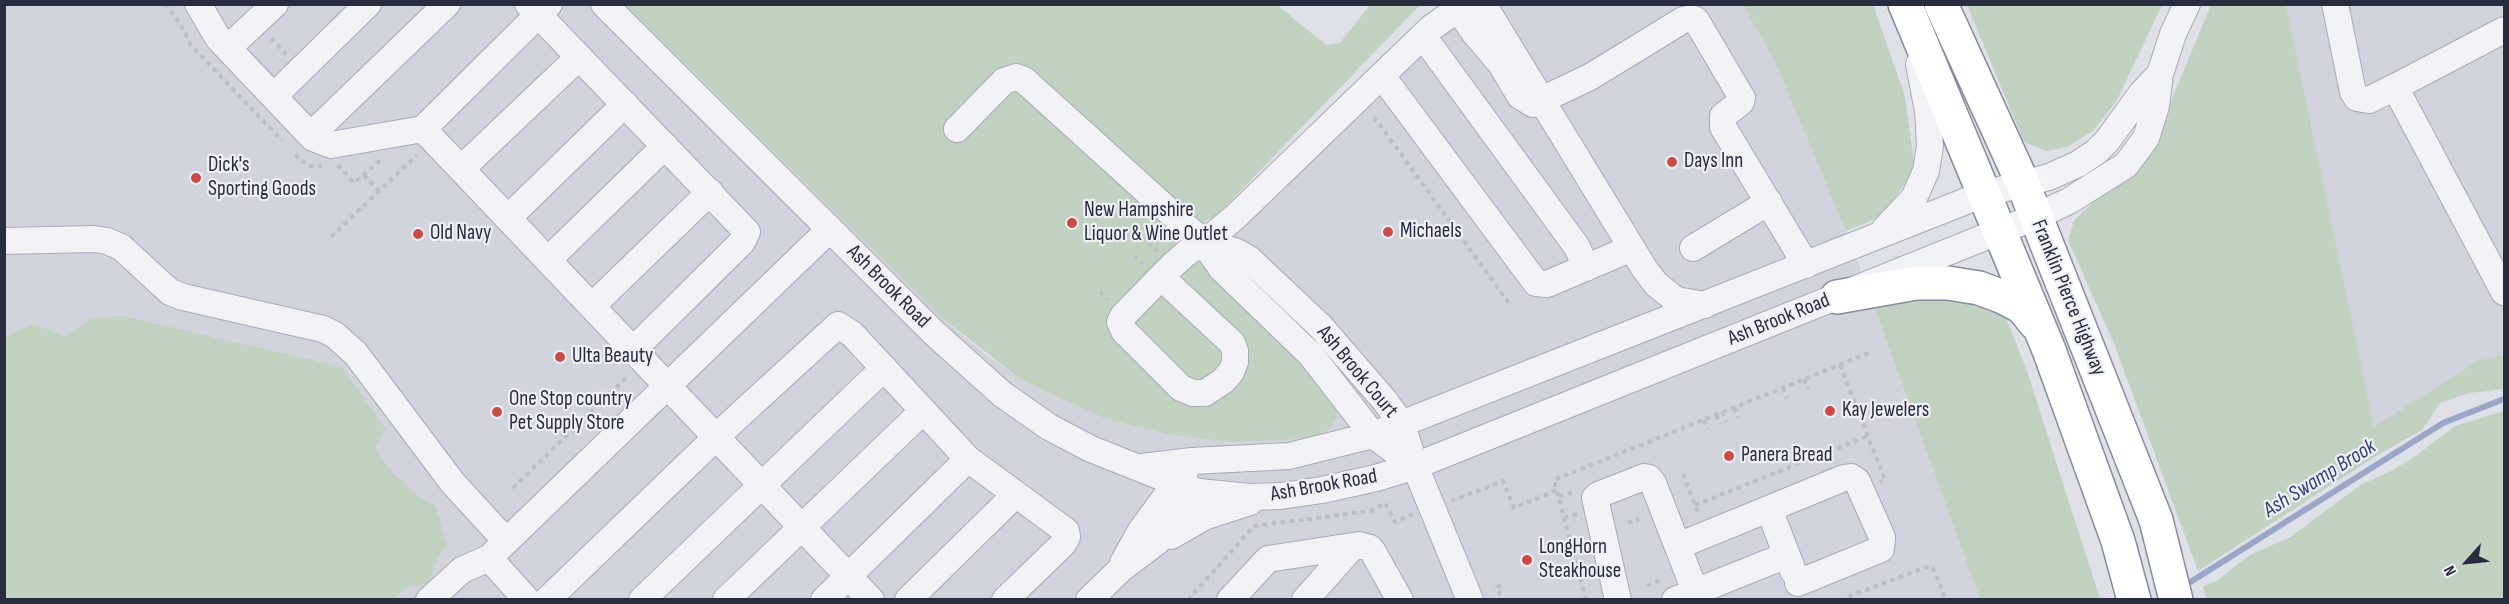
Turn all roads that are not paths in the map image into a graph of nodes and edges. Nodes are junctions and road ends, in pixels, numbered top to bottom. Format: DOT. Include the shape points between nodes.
graph roads {
  1 [pos="198,4"];
  2 [pos="274,4"];
  3 [pos="368,4"];
  4 [pos="447,4"];
  5 [pos="604,4"];
  6 [pos="1483,4"];
  7 [pos="1941,4"];
  8 [pos="2187,4"];
  9 [pos="2335,4"];
  10 [pos="1905,5"];
  11 [pos="1459,6"];
  12 [pos="539,8"];
  13 [pos="2505,30"];
  14 [pos="1423,36"];
  15 [pos="228,48"];
  16 [pos="579,57"];
  17 [pos="2160,74"];
  18 [pos="1382,76"];
  19 [pos="2395,87"];
  20 [pos="274,96"];
  21 [pos="1542,101"];
  22 [pos="625,104"];
  23 [pos="423,129"];
  24 [pos="957,129"];
  25 [pos="311,135"];
  26 [pos="665,146"];
  27 [pos="461,169"];
  28 [pos="2023,184"];
  29 [pos="710,192"];
  30 [pos="1984,194"];
  31 [pos="1769,202"];
  32 [pos="2036,217"];
  33 [pos="508,218"];
  34 [pos="830,229"];
  35 [pos="2000,231"];
  36 [pos="1877,237"];
  37 [pos="4,241"];
  38 [pos="1204,243"];
  39 [pos="1632,248"];
  40 [pos="1692,248"];
  41 [pos="548,260"];
  42 [pos="1806,265"];
  43 [pos="1586,268"];
  44 [pos="1161,277"];
  45 [pos="2505,292"];
  46 [pos="1837,297"];
  47 [pos="1705,305"];
  48 [pos="592,306"];
  49 [pos="2040,327"];
  50 [pos="632,362"];
  51 [pos="884,368"];
  52 [pos="668,385"];
  53 [pos="923,411"];
  54 [pos="1402,425"];
  55 [pos="1373,435"];
  56 [pos="717,437"];
  57 [pos="968,459"];
  58 [pos="1192,461"];
  59 [pos="1414,466"];
  60 [pos="1140,467"];
  61 [pos="1176,483"];
  62 [pos="762,485"];
  63 [pos="1199,492"];
  64 [pos="1016,494"];
  65 [pos="1281,496"];
  66 [pos="1769,508"];
  67 [pos="802,526"];
  68 [pos="1353,546"];
  69 [pos="1678,546"];
  70 [pos="1150,548"];
  71 [pos="497,549"];
  72 [pos="1787,555"];
  73 [pos="1121,569"];
  74 [pos="849,576"];
  75 [pos="1677,590"];
  76 [pos="1802,591"];
  77 [pos="1395,597"];
  78 [pos="429,600"];
  79 [pos="527,600"];
  80 [pos="547,600"];
  81 [pos="642,600"];
  82 [pos="726,600"];
  83 [pos="824,600"];
  84 [pos="871,600"];
  85 [pos="908,600"];
  86 [pos="1005,600"];
  87 [pos="1089,600"];
  88 [pos="1230,600"];
  89 [pos="1305,600"];
  90 [pos="1470,600"];
  91 [pos="1618,600"];
  92 [pos="2134,600"];
  93 [pos="2176,600"];
  1 -- 15 [label="street" via="209,26"];
  2 -- 15 [label="street"];
  3 -- 20 [label="street"];
  4 -- 25 [label="street"];
  5 -- 34 [label="street, Ash Brook Road"];
  6 -- 21 [label="street"];
  7 -- 28 [label="highway, Franklin Pierce Highway"];
  8 -- 17 [label="street"];
  9 -- 19 [label="street" via="2357,98 2369,100"];
  10 -- 30 [label="highway, Franklin Pierce Highway"];
  10 -- 36 [label="street" via="1924,91 1930,146 1926,171 1914,198"];
  11 -- 14 [label="street"];
  11 -- 21 [label="street" via="1520,96 1533,104"];
  12 -- 16 [label="street"];
  12 -- 23 [label="street"];
  13 -- 19 [label="street"];
  14 -- 18 [label="street"];
  14 -- 43 [label="street" via="1577,247"];
  15 -- 20 [label="street"];
  16 -- 22 [label="street"];
  16 -- 27 [label="street"];
  17 -- 28 [label="street" via="2096,152 2049,177"];
  17 -- 32 [label="street, Ash Brook Road" via="2156,106 2138,152 2087,192"];
  18 -- 38 [label="street"];
  18 -- 43 [label="street" via="1536,283 1547,284"];
  19 -- 45 [label="street"];
  20 -- 25 [label="street"];
  21 -- 31 [label="street" via="1590,77 1683,20 1696,20 1740,93 1741,102 1726,112 1721,122"];
  21 -- 39 [label="street"];
  22 -- 26 [label="street"];
  22 -- 33 [label="street"];
  23 -- 25 [label="street" via="331,145"];
  23 -- 27 [label="street"];
  24 -- 38 [label="street" via="1004,81 1016,77 1024,80"];
  26 -- 29 [label="street"];
  26 -- 41 [label="street"];
  27 -- 33 [label="street"];
  28 -- 30 [label="street"];
  28 -- 32 [label="highway, Franklin Pierce Highway"];
  29 -- 48 [label="street"];
  29 -- 50 [label="street" via="743,226 746,237"];
  30 -- 35 [label="highway, Franklin Pierce Highway"];
  30 -- 36 [label="street"];
  31 -- 40 [label="street"];
  31 -- 42 [label="street"];
  32 -- 35 [label="street, Ash Brook Road"];
  32 -- 93 [label="highway, Franklin Pierce Highway" via="2156,520"];
  33 -- 41 [label="street"];
  34 -- 52 [label="street"];
  34 -- 60 [label="street, Ash Brook Road" via="933,332 1002,394 1049,427 1091,449"];
  35 -- 46 [label="street, Ash Brook Road"];
  35 -- 49 [label="highway, Franklin Pierce Highway"];
  36 -- 42 [label="street"];
  37 -- 71 [label="street" via="107,241 121,247 177,295 335,335 356,354"];
  38 -- 44 [label="street" via="1189,251"];
  38 -- 54 [label="street, Ash Brook Court" via="1249,259 1290,296 1348,357"];
  38 -- 55 [label="street, Ash Brook Court" via="1222,269 1311,355"];
  39 -- 43 [label="street"];
  39 -- 47 [label="street" via="1664,291 1676,300"];
  41 -- 48 [label="street"];
  42 -- 47 [label="street"];
  44 -- 44 [label="street" via="1123,316 1121,327 1182,388 1204,393 1231,372 1235,351 1232,343"];
  46 -- 49 [label="highway" via="1916,283 1948,283 2003,297 2022,308"];
  46 -- 59 [label="street, Ash Brook Road"];
  47 -- 54 [label="street"];
  48 -- 50 [label="street"];
  49 -- 92 [label="highway, Franklin Pierce Highway" via="2118,541"];
  50 -- 52 [label="street"];
  51 -- 53 [label="street"];
  51 -- 56 [label="street" via="838,325"];
  51 -- 62 [label="street"];
  52 -- 56 [label="street"];
  52 -- 71 [label="street"];
  53 -- 57 [label="street"];
  53 -- 67 [label="street"];
  54 -- 55 [label="street"];
  54 -- 59 [label="street, Ash Brook Court"];
  55 -- 58 [label="street" via="1289,456"];
  55 -- 59 [label="street, Ash Brook Court"];
  56 -- 62 [label="street"];
  56 -- 80 [label="street"];
  57 -- 64 [label="street"];
  57 -- 74 [label="street"];
  58 -- 60 [label="street"];
  58 -- 61 [label="street"];
  59 -- 65 [label="street, Ash Brook Road" via="1376,478"];
  59 -- 90 [label="street"];
  60 -- 61 [label="street, Ash Brook Road"];
  61 -- 63 [label="street, Ash Brook Road"];
  61 -- 73 [label="street" via="1140,532"];
  62 -- 67 [label="street"];
  62 -- 81 [label="street"];
  63 -- 65 [label="street, Ash Brook Road"];
  63 -- 70 [label="street"];
  64 -- 85 [label="street"];
  64 -- 86 [label="street" via="1061,525 1066,537"];
  65 -- 70 [label="street" via="1218,512"];
  66 -- 69 [label="street"];
  66 -- 72 [label="street"];
  66 -- 76 [label="street" via="1844,478 1851,477 1863,489 1882,537 1881,549"];
  67 -- 74 [label="street"];
  67 -- 82 [label="street"];
  68 -- 77 [label="street" via="1370,548"];
  68 -- 88 [label="street" via="1268,559"];
  68 -- 89 [label="street"];
  69 -- 75 [label="street"];
  69 -- 91 [label="street" via="1649,478 1636,479 1598,495 1594,503"];
  70 -- 73 [label="street"];
  71 -- 78 [label="street" via="462,570"];
  71 -- 79 [label="street"];
  72 -- 75 [label="street"];
  72 -- 76 [label="street"];
  73 -- 87 [label="street"];
  74 -- 83 [label="street"];
  74 -- 84 [label="street"];
}
